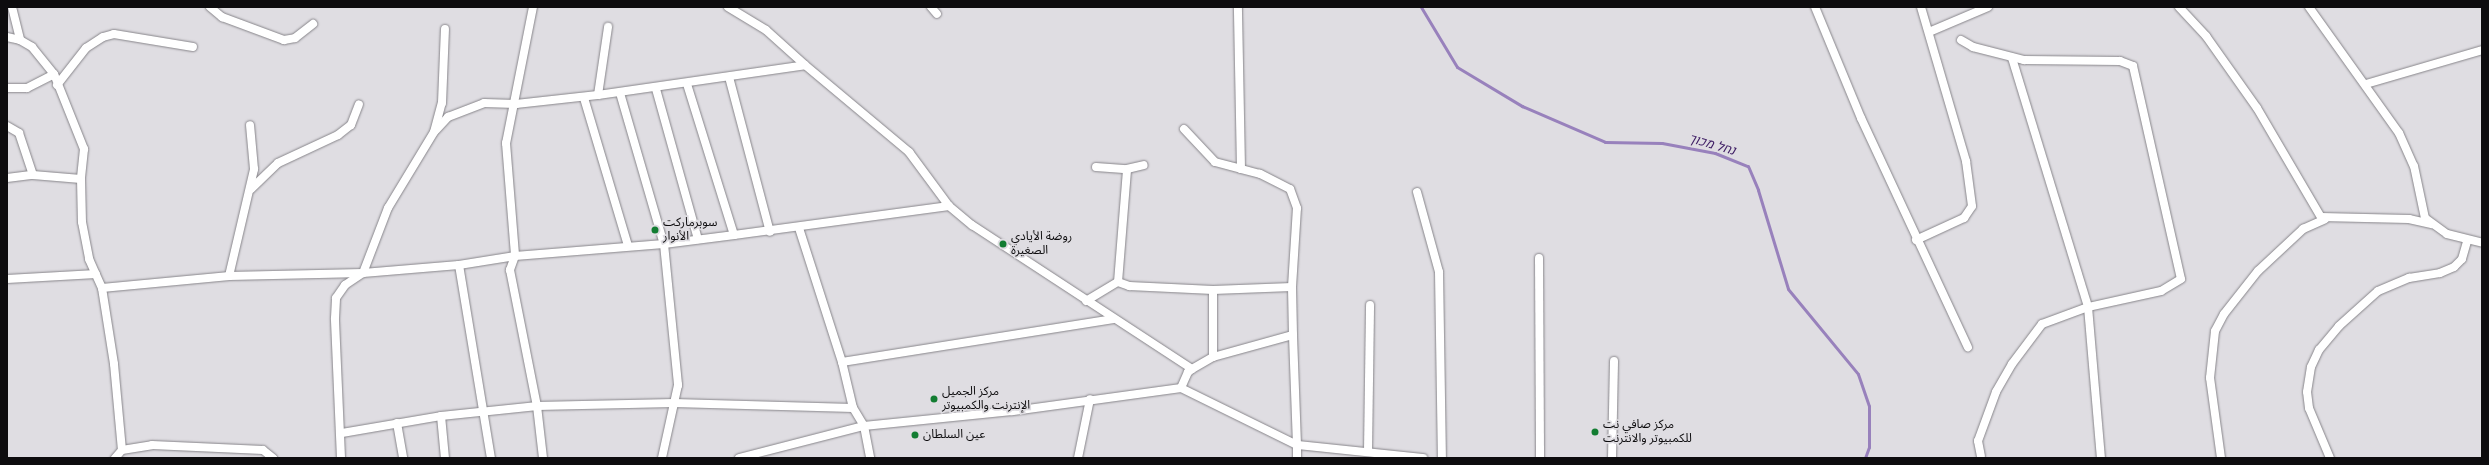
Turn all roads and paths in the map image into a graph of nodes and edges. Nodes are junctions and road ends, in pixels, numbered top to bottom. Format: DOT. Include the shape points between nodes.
graph roads {
  1 [pos="12,7"];
  2 [pos="210,7"];
  3 [pos="533,7"];
  4 [pos="728,7"];
  5 [pos="931,7"];
  6 [pos="1238,7"];
  7 [pos="1815,7"];
  8 [pos="1921,7"];
  9 [pos="1988,7"];
  10 [pos="2179,7"];
  11 [pos="2308,7"];
  12 [pos="937,14"];
  13 [pos="313,24"];
  14 [pos="608,27"];
  15 [pos="445,29"];
  16 [pos="1929,32"];
  17 [pos="7,37"];
  18 [pos="20,40"];
  19 [pos="1961,40"];
  20 [pos="192,47"];
  21 [pos="2482,50"];
  22 [pos="2012,58"];
  23 [pos="805,64"];
  24 [pos="54,74"];
  25 [pos="729,77"];
  26 [pos="688,84"];
  27 [pos="2366,84"];
  28 [pos="57,85"];
  29 [pos="7,88"];
  30 [pos="656,89"];
  31 [pos="620,93"];
  32 [pos="598,95"];
  33 [pos="584,98"];
  34 [pos="359,104"];
  35 [pos="516,104"];
  36 [pos="250,125"];
  37 [pos="7,126"];
  38 [pos="1184,129"];
  39 [pos="434,132"];
  40 [pos="1144,165"];
  41 [pos="1096,167"];
  42 [pos="1127,169"];
  43 [pos="1241,169"];
  44 [pos="33,175"];
  45 [pos="7,178"];
  46 [pos="80,179"];
  47 [pos="251,189"];
  48 [pos="1417,192"];
  49 [pos="949,206"];
  50 [pos="2325,218"];
  51 [pos="2431,224"];
  52 [pos="799,228"];
  53 [pos="770,232"];
  54 [pos="734,235"];
  55 [pos="698,239"];
  56 [pos="1916,240"];
  57 [pos="2467,241"];
  58 [pos="2482,243"];
  59 [pos="664,244"];
  60 [pos="628,246"];
  61 [pos="515,256"];
  62 [pos="1539,258"];
  63 [pos="459,265"];
  64 [pos="363,273"];
  65 [pos="96,274"];
  66 [pos="229,276"];
  67 [pos="7,279"];
  68 [pos="1118,282"];
  69 [pos="1292,287"];
  70 [pos="102,288"];
  71 [pos="1213,290"];
  72 [pos="1086,301"];
  73 [pos="1370,305"];
  74 [pos="2088,307"];
  75 [pos="1114,319"];
  76 [pos="1294,335"];
  77 [pos="1968,347"];
  78 [pos="1214,357"];
  79 [pos="1614,361"];
  80 [pos="842,362"];
  81 [pos="1192,369"];
  82 [pos="1181,388"];
  83 [pos="1090,399"];
  84 [pos="674,403"];
  85 [pos="537,406"];
  86 [pos="853,408"];
  87 [pos="484,413"];
  88 [pos="441,416"];
  89 [pos="397,424"];
  90 [pos="864,426"];
  91 [pos="342,433"];
  92 [pos="1296,445"];
  93 [pos="122,450"];
  94 [pos="1368,452"];
  95 [pos="1981,456"];
  96 [pos="115,458"];
  97 [pos="273,458"];
  98 [pos="341,458"];
  99 [pos="403,458"];
  100 [pos="445,458"];
  101 [pos="491,458"];
  102 [pos="543,458"];
  103 [pos="662,458"];
  104 [pos="739,458"];
  105 [pos="870,458"];
  106 [pos="1078,458"];
  107 [pos="1297,458"];
  108 [pos="1423,458"];
  109 [pos="1442,458"];
  110 [pos="1540,458"];
  111 [pos="1612,458"];
  112 [pos="2101,458"];
  113 [pos="2221,458"];
  114 [pos="2330,458"];
  1 -- 18 [label="street"];
  2 -- 13 [label="street" via="222,17 284,40 294,38"];
  3 -- 35 [label="street"];
  4 -- 23 [label="street" via="766,30"];
  5 -- 12 [label="street"];
  6 -- 43 [label="street"];
  7 -- 56 [label="street"];
  8 -- 16 [label="street"];
  9 -- 16 [label="street"];
  10 -- 50 [label="street" via="2206,36 2257,108 2316,212"];
  11 -- 27 [label="street"];
  14 -- 32 [label="street"];
  15 -- 39 [label="street" via="442,103"];
  16 -- 56 [label="street" via="1966,160 1972,206 1964,218"];
  17 -- 18 [label="street"];
  18 -- 24 [label="street" via="32,47"];
  19 -- 22 [label="street" via="1973,47"];
  20 -- 28 [label="street" via="114,34 103,37 86,48"];
  21 -- 27 [label="street"];
  22 -- 74 [label="street"];
  22 -- 74 [label="street" via="2120,61 2133,66 2137,73 2181,278 2155,293"];
  23 -- 25 [label="street"];
  23 -- 49 [label="street" via="909,152"];
  24 -- 28 [label="street"];
  24 -- 29 [label="street" via="27,88"];
  25 -- 26 [label="street"];
  25 -- 53 [label="street"];
  26 -- 30 [label="street"];
  26 -- 54 [label="street"];
  27 -- 51 [label="street" via="2408,149 2421,208"];
  28 -- 46 [label="street" via="84,149"];
  30 -- 31 [label="street"];
  30 -- 55 [label="street"];
  31 -- 32 [label="street"];
  31 -- 59 [label="street"];
  32 -- 33 [label="street"];
  33 -- 35 [label="street"];
  33 -- 60 [label="street"];
  34 -- 47 [label="street" via="357,116 344,130 278,162"];
  35 -- 39 [label="street" via="484,103 448,117"];
  35 -- 61 [label="street" via="506,143"];
  36 -- 47 [label="street" via="254,168"];
  37 -- 44 [label="street" via="19,133"];
  38 -- 43 [label="street" via="1216,162"];
  39 -- 64 [label="street" via="388,208"];
  40 -- 42 [label="street"];
  41 -- 42 [label="street"];
  42 -- 68 [label="street"];
  43 -- 69 [label="street" via="1283,184 1295,199"];
  44 -- 45 [label="street"];
  44 -- 46 [label="street"];
  46 -- 65 [label="street" via="84,235"];
  47 -- 66 [label="street"];
  48 -- 109 [label="street" via="1439,272"];
  49 -- 52 [label="street"];
  49 -- 72 [label="street" via="994,242"];
  50 -- 51 [label="street" via="2409,219"];
  50 -- 113 [label="street" via="2303,229 2258,271 2224,314 2215,331 2210,378"];
  51 -- 57 [label="street"];
  52 -- 53 [label="street"];
  52 -- 80 [label="street"];
  53 -- 54 [label="street"];
  54 -- 55 [label="street"];
  55 -- 59 [label="street"];
  56 -- 77 [label="street"];
  57 -- 58 [label="street"];
  57 -- 114 [label="street" via="2462,259 2454,267 2440,273 2409,278 2378,292 2339,326 2319,350 2311,367 2307,392 2309,408"];
  59 -- 60 [label="street"];
  59 -- 84 [label="street" via="678,364"];
  60 -- 61 [label="street"];
  61 -- 63 [label="street"];
  61 -- 85 [label="street" via="510,270"];
  62 -- 110 [label="street"];
  63 -- 64 [label="street"];
  63 -- 87 [label="street"];
  64 -- 66 [label="street"];
  64 -- 91 [label="street" via="345,285 336,298 334,318"];
  65 -- 67 [label="street"];
  65 -- 70 [label="street"];
  66 -- 70 [label="street"];
  68 -- 71 [label="street" via="1129,286"];
  68 -- 72 [label="street"];
  69 -- 71 [label="street"];
  69 -- 76 [label="street"];
  70 -- 93 [label="street" via="114,364"];
  71 -- 78 [label="street"];
  72 -- 75 [label="street"];
  73 -- 94 [label="street"];
  74 -- 95 [label="street" via="2052,318 2034,332 2012,364 1987,412 1978,441"];
  74 -- 112 [label="street"];
  75 -- 80 [label="street"];
  75 -- 81 [label="street"];
  76 -- 78 [label="street"];
  76 -- 92 [label="street"];
  78 -- 81 [label="street"];
  79 -- 111 [label="street"];
  80 -- 86 [label="street"];
  81 -- 82 [label="street"];
  82 -- 83 [label="street"];
  82 -- 92 [label="street"];
  83 -- 90 [label="street" via="1012,411"];
  83 -- 106 [label="street"];
  84 -- 85 [label="street"];
  84 -- 86 [label="street"];
  84 -- 103 [label="street"];
  85 -- 87 [label="street"];
  85 -- 102 [label="street"];
  86 -- 90 [label="street"];
  87 -- 88 [label="street"];
  87 -- 101 [label="street"];
  88 -- 89 [label="street"];
  88 -- 100 [label="street"];
  89 -- 91 [label="street"];
  89 -- 99 [label="street"];
  90 -- 104 [label="street"];
  90 -- 105 [label="street"];
  91 -- 98 [label="street"];
  92 -- 94 [label="street"];
  92 -- 107 [label="street"];
  93 -- 96 [label="street"];
  93 -- 97 [label="street" via="152,446 263,450"];
  94 -- 108 [label="street"];
}
